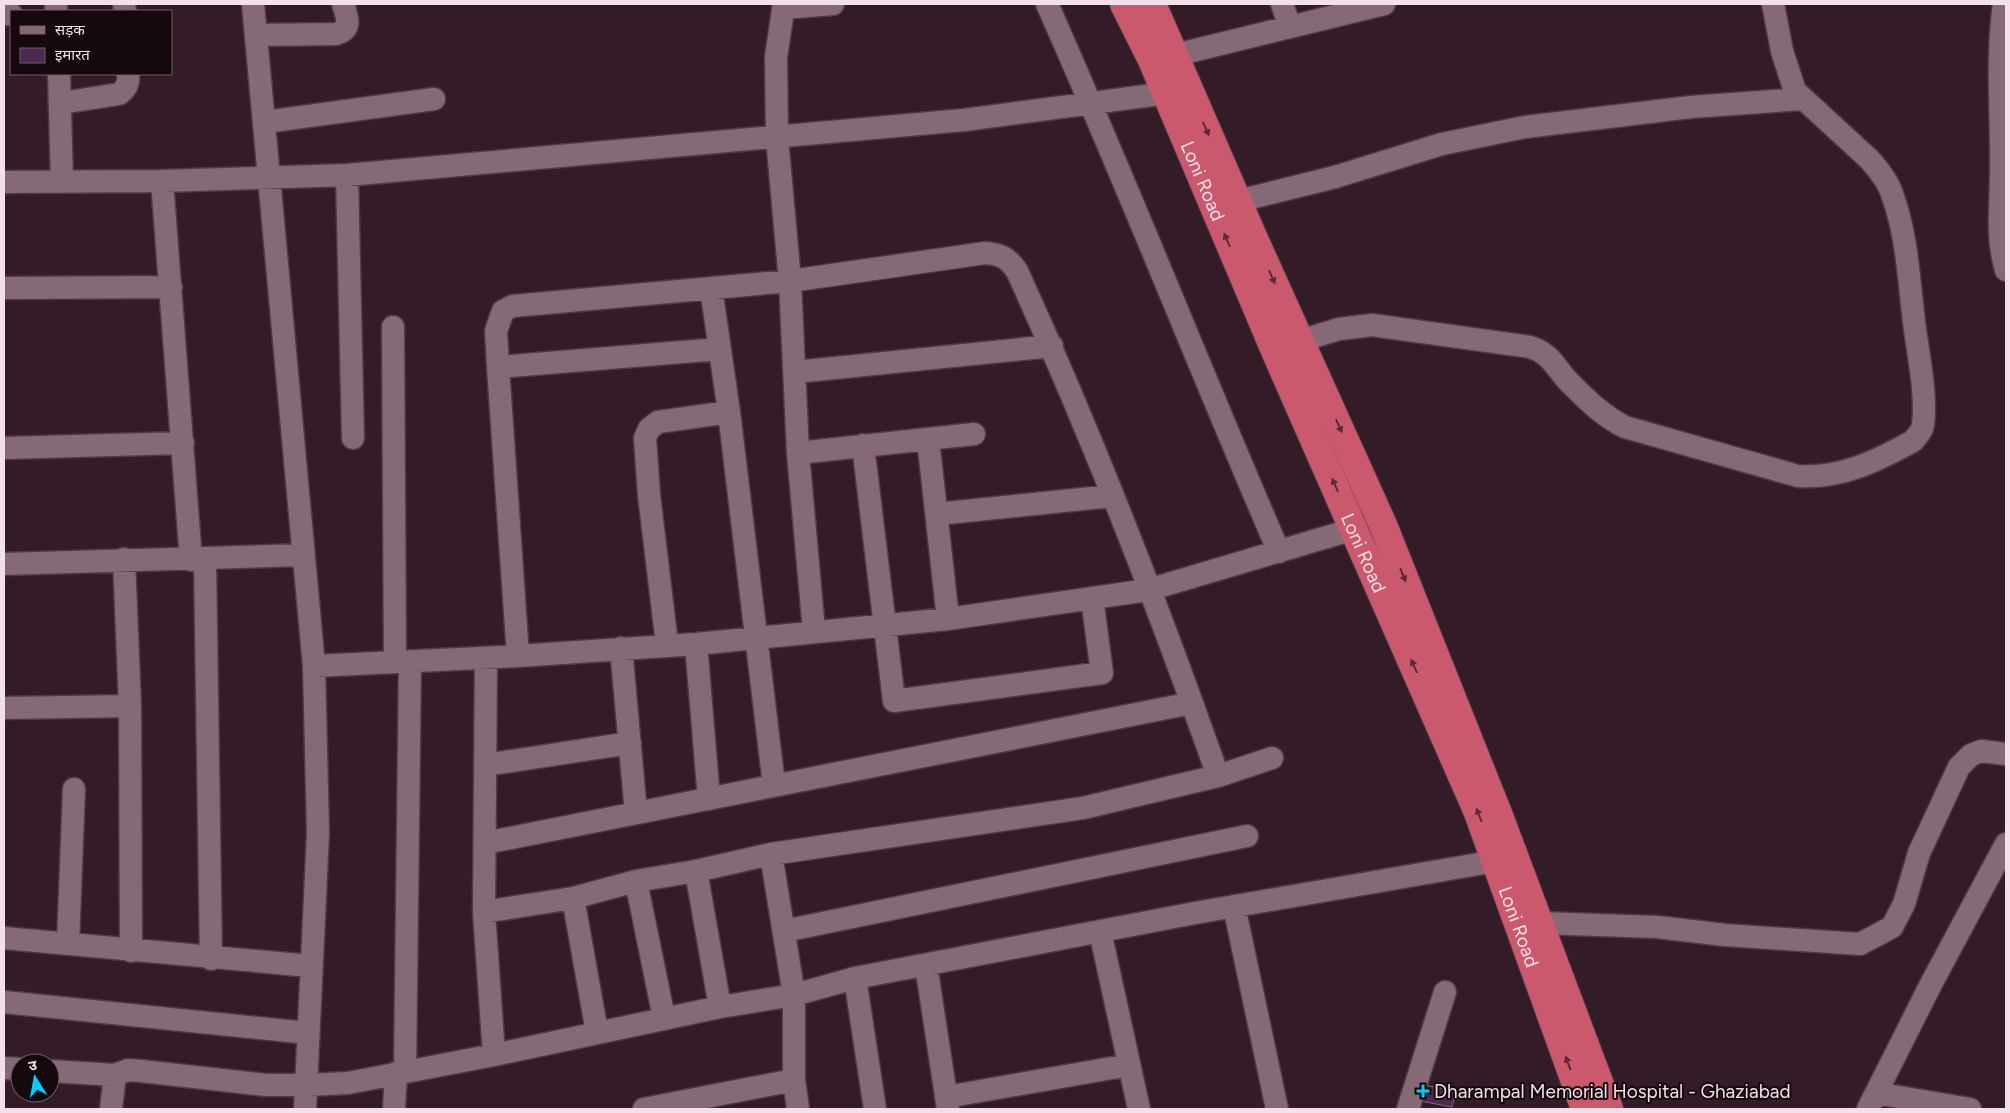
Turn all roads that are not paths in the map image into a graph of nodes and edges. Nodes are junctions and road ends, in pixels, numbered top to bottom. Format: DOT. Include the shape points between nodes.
graph roads {
  1 [pos="253,4"];
  2 [pos="343,4"];
  3 [pos="832,4"];
  4 [pos="1048,4"];
  5 [pos="1124,4"];
  6 [pos="1152,4"];
  7 [pos="1282,4"];
  8 [pos="1384,4"];
  9 [pos="1773,4"];
  10 [pos="2004,4"];
  11 [pos="784,6"];
  12 [pos="1290,27"];
  13 [pos="256,36"];
  14 [pos="1163,58"];
  15 [pos="59,75"];
  16 [pos="128,75"];
  17 [pos="1177,92"];
  18 [pos="434,99"];
  19 [pos="1803,99"];
  20 [pos="61,103"];
  21 [pos="1092,104"];
  22 [pos="265,122"];
  23 [pos="777,138"];
  24 [pos="347,174"];
  25 [pos="270,178"];
  26 [pos="162,181"];
  27 [pos="4,182"];
  28 [pos="62,182"];
  29 [pos="1238,200"];
  30 [pos="2006,270"];
  31 [pos="790,281"];
  32 [pos="171,287"];
  33 [pos="4,288"];
  34 [pos="711,288"];
  35 [pos="393,327"];
  36 [pos="1300,341"];
  37 [pos="1052,346"];
  38 [pos="719,349"];
  39 [pos="1276,353"];
  40 [pos="498,367"];
  41 [pos="795,372"];
  42 [pos="729,412"];
  43 [pos="974,434"];
  44 [pos="353,438"];
  45 [pos="928,440"];
  46 [pos="183,444"];
  47 [pos="863,445"];
  48 [pos="4,448"];
  49 [pos="798,453"];
  50 [pos="1112,496"];
  51 [pos="937,514"];
  52 [pos="1354,529"];
  53 [pos="1279,552"];
  54 [pos="303,555"];
  55 [pos="124,559"];
  56 [pos="198,560"];
  57 [pos="4,564"];
  58 [pos="1148,590"];
  59 [pos="1092,598"];
  60 [pos="948,619"];
  61 [pos="884,625"];
  62 [pos="814,632"];
  63 [pos="757,637"];
  64 [pos="667,644"];
  65 [pos="696,644"];
  66 [pos="622,648"];
  67 [pos="518,656"];
  68 [pos="486,658"];
  69 [pos="403,662"];
  70 [pos="314,666"];
  71 [pos="1192,704"];
  72 [pos="130,706"];
  73 [pos="4,708"];
  74 [pos="630,744"];
  75 [pos="2006,754"];
  76 [pos="1272,758"];
  77 [pos="485,765"];
  78 [pos="1218,776"];
  79 [pos="774,785"];
  80 [pos="74,789"];
  81 [pos="709,799"];
  82 [pos="636,813"];
  83 [pos="1247,836"];
  84 [pos="485,843"];
  85 [pos="2006,844"];
  86 [pos="771,854"];
  87 [pos="1496,861"];
  88 [pos="696,871"];
  89 [pos="636,881"];
  90 [pos="573,898"];
  91 [pos="1234,906"];
  92 [pos="484,912"];
  93 [pos="1540,924"];
  94 [pos="784,931"];
  95 [pos="1100,931"];
  96 [pos="4,938"];
  97 [pos="68,944"];
  98 [pos="131,951"];
  99 [pos="211,958"];
  100 [pos="926,964"];
  101 [pos="310,966"];
  102 [pos="855,978"];
  103 [pos="1445,992"];
  104 [pos="794,995"];
  105 [pos="4,1002"];
  106 [pos="720,1007"];
  107 [pos="664,1018"];
  108 [pos="597,1032"];
  109 [pos="308,1033"];
  110 [pos="494,1056"];
  111 [pos="1130,1065"];
  112 [pos="60,1072"];
  113 [pos="400,1072"];
  114 [pos="115,1075"];
  115 [pos="794,1080"];
  116 [pos="306,1086"];
  117 [pos="1872,1101"];
  118 [pos="947,1103"];
  119 [pos="111,1109"];
  120 [pos="305,1109"];
  121 [pos="394,1109"];
  122 [pos="644,1109"];
  123 [pos="798,1109"];
  124 [pos="875,1109"];
  125 [pos="1140,1109"];
  126 [pos="1277,1109"];
  127 [pos="1408,1109"];
  128 [pos="1585,1109"];
  129 [pos="1609,1109"];
  130 [pos="1970,1109"];
  1 -- 13 [label="street"];
  2 -- 13 [label="street" via="348,23 342,32"];
  3 -- 11 [label="street"];
  4 -- 21 [label="street"];
  5 -- 14 [label="highway, Loni Road"];
  6 -- 14 [label="highway, Loni Road"];
  7 -- 12 [label="street"];
  8 -- 12 [label="street"];
  9 -- 19 [label="street" via="1788,75 1795,91"];
  10 -- 30 [label="street" via="2000,61 2002,173 1998,219"];
  11 -- 23 [label="street" via="776,57"];
  12 -- 14 [label="street"];
  13 -- 22 [label="street"];
  14 -- 17 [label="highway, Loni Road"];
  15 -- 20 [label="street"];
  16 -- 20 [label="street" via="129,82 119,94"];
  17 -- 21 [label="street"];
  17 -- 29 [label="highway, Loni Road, one-way"];
  39 -- 17 [label="highway, Loni Road, one-way"];
  18 -- 22 [label="street"];
  19 -- 29 [label="street" via="1691,107 1525,127 1442,144 1335,177"];
  19 -- 36 [label="street" via="1878,168 1892,194 1898,215 1920,363 1923,426 1912,441 1892,453 1852,470 1798,476 1625,427 1602,414 1548,356 1530,347 1372,325 1339,329"];
  20 -- 28 [label="street"];
  21 -- 23 [label="street"];
  21 -- 53 [label="street"];
  22 -- 25 [label="street"];
  23 -- 24 [label="street"];
  23 -- 31 [label="street"];
  24 -- 25 [label="street"];
  24 -- 44 [label="street"];
  25 -- 26 [label="street"];
  25 -- 54 [label="street"];
  26 -- 28 [label="street"];
  26 -- 32 [label="street"];
  27 -- 28 [label="street"];
  29 -- 36 [label="highway, Loni Road, one-way"];
  31 -- 34 [label="street"];
  31 -- 37 [label="street" via="985,253 1000,254 1017,271"];
  31 -- 41 [label="street"];
  32 -- 33 [label="street"];
  32 -- 46 [label="street"];
  34 -- 38 [label="street"];
  34 -- 40 [label="street" via="513,306 503,311 496,331"];
  35 -- 69 [label="street"];
  36 -- 39 [label="street"];
  36 -- 93 [label="highway, Loni Road, one-way" via="1384,525"];
  37 -- 41 [label="street"];
  37 -- 50 [label="street"];
  38 -- 40 [label="street"];
  38 -- 42 [label="street"];
  52 -- 39 [label="highway, Loni Road, one-way"];
  40 -- 67 [label="street"];
  41 -- 49 [label="street"];
  42 -- 63 [label="street"];
  42 -- 64 [label="street" via="658,422 649,429 645,438"];
  43 -- 45 [label="street"];
  45 -- 47 [label="street"];
  45 -- 51 [label="street"];
  46 -- 48 [label="street"];
  46 -- 56 [label="street"];
  47 -- 49 [label="street"];
  47 -- 61 [label="street"];
  49 -- 62 [label="street"];
  50 -- 51 [label="street"];
  50 -- 58 [label="street"];
  51 -- 60 [label="street"];
  52 -- 53 [label="street"];
  87 -- 52 [label="highway, Loni Road, one-way"];
  53 -- 58 [label="street"];
  54 -- 56 [label="street"];
  54 -- 70 [label="street"];
  55 -- 56 [label="street"];
  55 -- 57 [label="street"];
  55 -- 72 [label="street"];
  56 -- 99 [label="street"];
  58 -- 59 [label="street"];
  58 -- 71 [label="street"];
  59 -- 60 [label="street"];
  59 -- 61 [label="street" via="1102,673 904,700 894,701"];
  60 -- 61 [label="street"];
  61 -- 62 [label="street"];
  62 -- 63 [label="street"];
  63 -- 65 [label="street"];
  63 -- 79 [label="street"];
  64 -- 65 [label="street"];
  64 -- 66 [label="street"];
  65 -- 81 [label="street"];
  66 -- 67 [label="street"];
  66 -- 74 [label="street"];
  67 -- 68 [label="street"];
  68 -- 69 [label="street"];
  68 -- 77 [label="street"];
  69 -- 70 [label="street"];
  69 -- 113 [label="street"];
  70 -- 101 [label="street" via="318,833"];
  71 -- 78 [label="street"];
  71 -- 79 [label="street"];
  72 -- 73 [label="street"];
  72 -- 98 [label="street"];
  74 -- 77 [label="street"];
  74 -- 82 [label="street"];
  75 -- 93 [label="street" via="1981,751 1971,755 1959,767 1920,853 1904,904 1892,927 1860,944 1657,927"];
  76 -- 78 [label="street"];
  77 -- 84 [label="street"];
  78 -- 86 [label="street" via="1083,808"];
  79 -- 81 [label="street"];
  80 -- 97 [label="street"];
  81 -- 82 [label="street"];
  82 -- 84 [label="street"];
  83 -- 94 [label="street"];
  84 -- 92 [label="street"];
  85 -- 117 [label="street"];
  86 -- 88 [label="street"];
  86 -- 94 [label="street"];
  87 -- 91 [label="street"];
  128 -- 87 [label="highway, Loni Road, one-way"];
  88 -- 89 [label="street"];
  88 -- 106 [label="street"];
  89 -- 90 [label="street"];
  89 -- 107 [label="street"];
  90 -- 92 [label="street"];
  90 -- 108 [label="street"];
  91 -- 95 [label="street"];
  91 -- 126 [label="street"];
  92 -- 110 [label="street"];
  93 -- 129 [label="highway, Loni Road"];
  94 -- 104 [label="street"];
  95 -- 100 [label="street"];
  95 -- 111 [label="street"];
  96 -- 97 [label="street"];
  97 -- 98 [label="street"];
  98 -- 99 [label="street"];
  99 -- 101 [label="street"];
  100 -- 102 [label="street"];
  100 -- 118 [label="street"];
  101 -- 109 [label="street"];
  102 -- 104 [label="street"];
  102 -- 124 [label="street"];
  103 -- 127 [label="street"];
  104 -- 106 [label="street"];
  104 -- 115 [label="street"];
  105 -- 109 [label="street"];
  106 -- 107 [label="street"];
  107 -- 108 [label="street"];
  108 -- 110 [label="street"];
  109 -- 116 [label="street"];
  110 -- 113 [label="street"];
  111 -- 118 [label="street"];
  111 -- 125 [label="street"];
  112 -- 114 [label="street"];
  113 -- 116 [label="street" via="348,1083"];
  113 -- 121 [label="street"];
  114 -- 116 [label="street" via="128,1070 266,1085"];
  114 -- 119 [label="street"];
  115 -- 122 [label="street"];
  115 -- 123 [label="street"];
  116 -- 120 [label="street"];
  117 -- 130 [label="street"];
}
